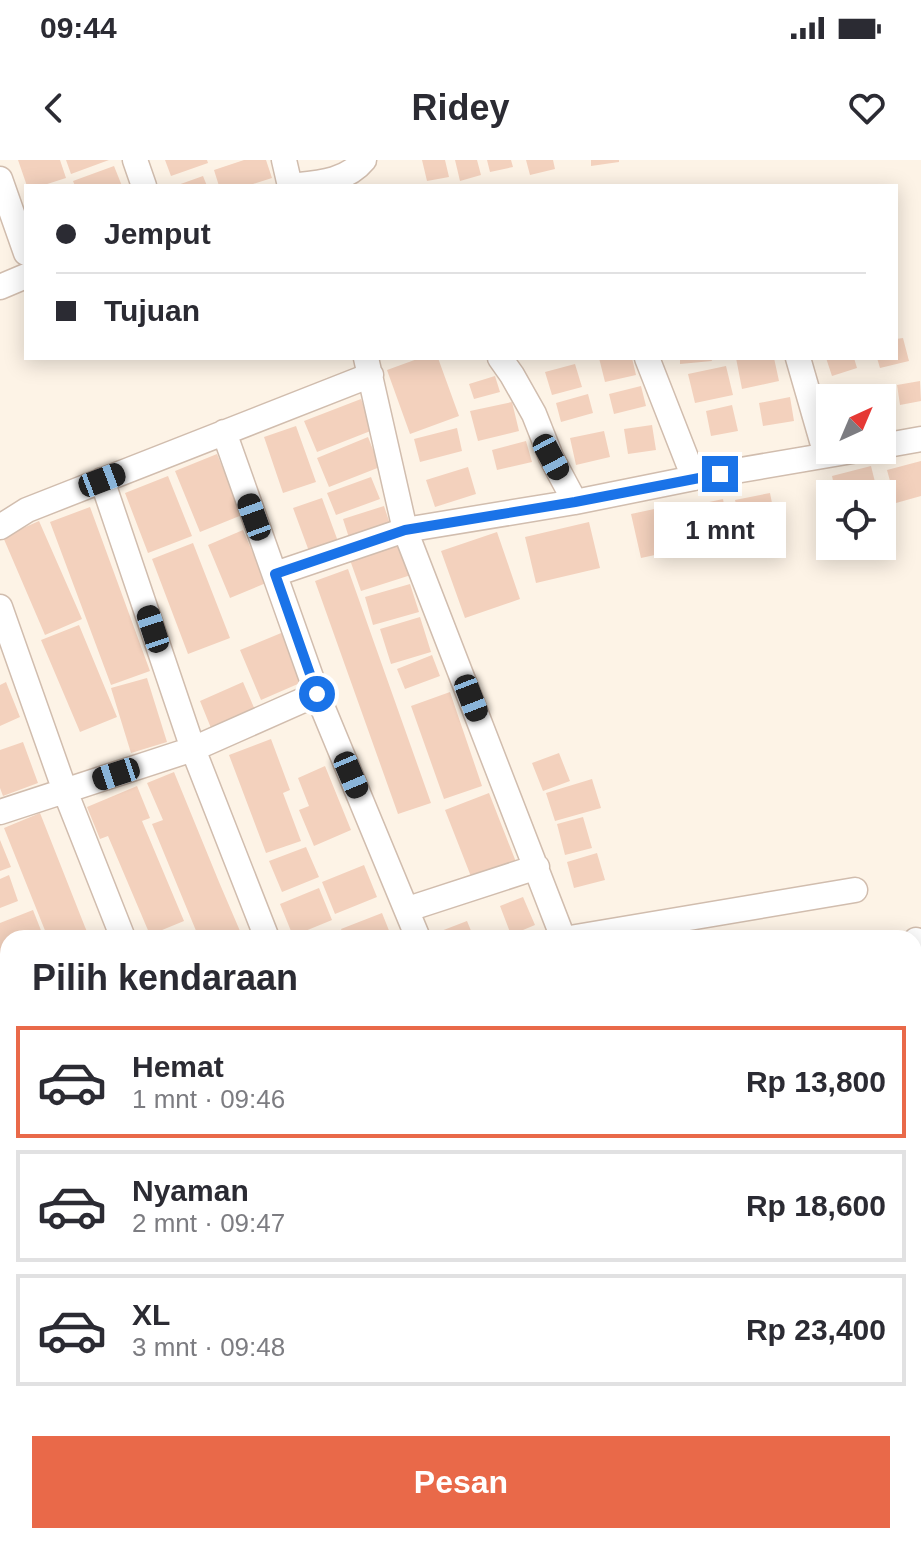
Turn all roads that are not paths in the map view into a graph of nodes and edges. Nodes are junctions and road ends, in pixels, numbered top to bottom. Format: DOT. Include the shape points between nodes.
graph roads {
  1 [pos="135,160"];
  2 [pos="284,160"];
  3 [pos="364,160"];
  4 [pos="0,179"];
  5 [pos="143,184"];
  6 [pos="290,184"];
  7 [pos="308,184"];
  8 [pos="24,247"];
  9 [pos="24,277"];
  10 [pos="0,287"];
  11 [pos="501,360"];
  12 [pos="648,360"];
  13 [pos="799,360"];
  14 [pos="368,366"];
  15 [pos="816,420"];
  16 [pos="224,432"];
  17 [pos="921,439"];
  18 [pos="896,443"];
  19 [pos="816,457"];
  20 [pos="694,478"];
  21 [pos="102,480"];
  22 [pos="575,502"];
  23 [pos="0,527"];
  24 [pos="405,530"];
  25 [pos="275,574"];
  26 [pos="0,607"];
  27 [pos="317,694"];
  28 [pos="193,749"];
  29 [pos="65,791"];
  30 [pos="0,812"];
  31 [pos="537,867"];
  32 [pos="855,890"];
  33 [pos="408,909"];
  34 [pos="120,930"];
  35 [pos="264,930"];
  36 [pos="415,930"];
  37 [pos="560,930"];
  38 [pos="618,930"];
  1 -- 5 [label="street"];
  2 -- 6 [label="street"];
  3 -- 7 [label="street" via="326,182"];
  4 -- 8 [label="street"];
  9 -- 10 [label="street"];
  11 -- 22 [label="street" via="534,414"];
  12 -- 20 [label="street"];
  13 -- 15 [label="street"];
  14 -- 16 [label="street"];
  14 -- 24 [label="street"];
  16 -- 21 [label="street"];
  16 -- 25 [label="street"];
  17 -- 18 [label="street"];
  19 -- 20 [label="street"];
  20 -- 22 [label="street"];
  21 -- 23 [label="street" via="27,510"];
  21 -- 28 [label="street"];
  22 -- 24 [label="street"];
  24 -- 25 [label="street"];
  24 -- 31 [label="street"];
  25 -- 27 [label="street"];
  26 -- 29 [label="street"];
  27 -- 28 [label="street"];
  27 -- 33 [label="street"];
  28 -- 29 [label="street"];
  28 -- 35 [label="street"];
  29 -- 30 [label="street"];
  29 -- 34 [label="street"];
  31 -- 33 [label="street"];
  31 -- 37 [label="street"];
  32 -- 38 [label="street"];
  33 -- 36 [label="street"];
}
